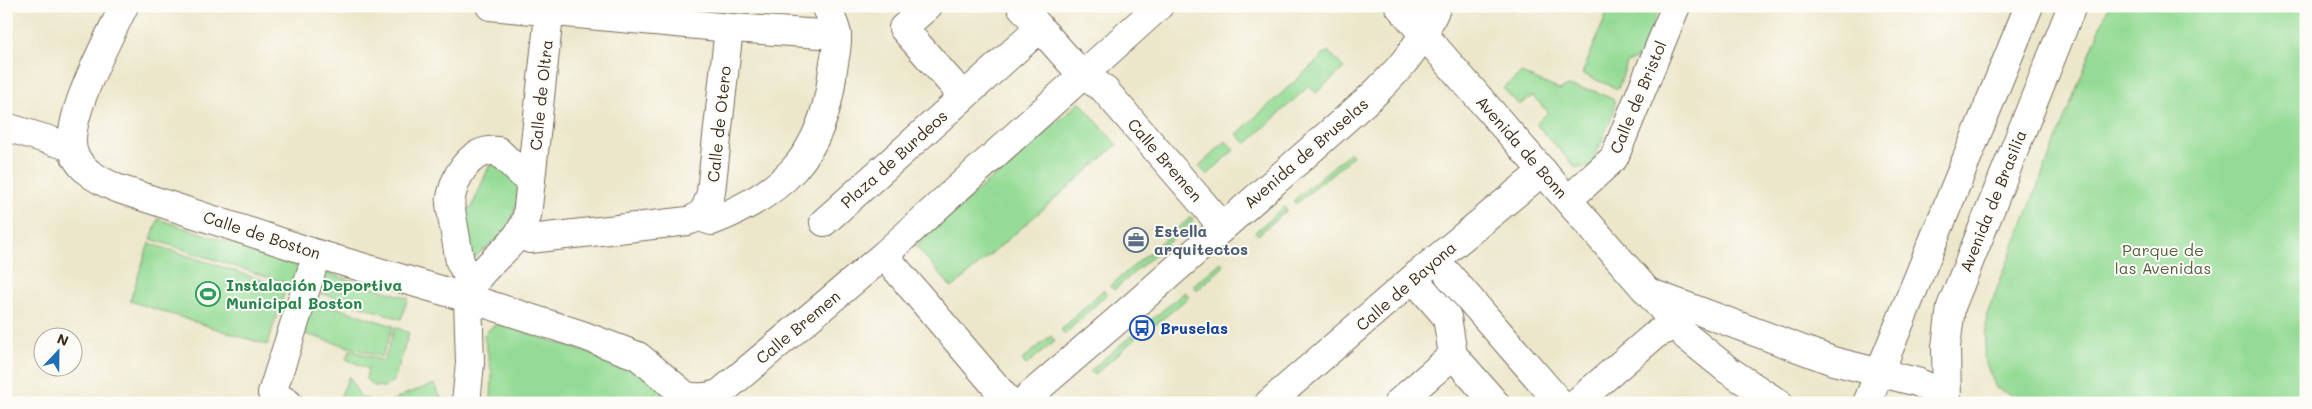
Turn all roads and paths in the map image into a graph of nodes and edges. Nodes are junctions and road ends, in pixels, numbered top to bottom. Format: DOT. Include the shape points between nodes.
graph roads {
  1 [pos="124,6"];
  2 [pos="490,6"];
  3 [pos="826,6"];
  4 [pos="928,6"];
  5 [pos="1021,6"];
  6 [pos="1159,6"];
  7 [pos="1399,6"];
  8 [pos="1437,6"];
  9 [pos="1676,6"];
  10 [pos="2029,6"];
  11 [pos="2072,6"];
  12 [pos="550,9"];
  13 [pos="731,28"];
  14 [pos="1040,28"];
  15 [pos="837,35"];
  16 [pos="1424,36"];
  17 [pos="1082,75"];
  18 [pos="963,96"];
  19 [pos="6,127"];
  20 [pos="72,147"];
  21 [pos="1543,171"];
  22 [pos="532,183"];
  23 [pos="1568,200"];
  24 [pos="699,217"];
  25 [pos="824,222"];
  26 [pos="1223,227"];
  27 [pos="520,235"];
  28 [pos="317,254"];
  29 [pos="884,255"];
  30 [pos="1448,274"];
  31 [pos="1417,275"];
  32 [pos="1644,288"];
  33 [pos="470,291"];
  34 [pos="1676,325"];
  35 [pos="1453,355"];
  36 [pos="1879,373"];
  37 [pos="288,403"];
  38 [pos="466,403"];
  39 [pos="1010,403"];
  40 [pos="1020,403"];
  41 [pos="1269,403"];
  42 [pos="1398,403"];
  43 [pos="1495,403"];
  44 [pos="1560,403"];
  45 [pos="1576,403"];
  46 [pos="1778,403"];
  47 [pos="1867,403"];
  48 [pos="1946,403"];
  1 -- 20 [label="street" via="77,110"];
  2 -- 12 [label="street"];
  3 -- 15 [label="street"];
  4 -- 18 [label="street" via="904,28"];
  5 -- 14 [label="street"];
  6 -- 17 [label="street, Calle Bremen"];
  7 -- 16 [label="street, Avenida de Bonn"];
  8 -- 16 [label="street, Avenida de Bruselas"];
  9 -- 23 [label="street, Calle de Bristol" via="1614,158"];
  10 -- 36 [label="street"];
  11 -- 48 [label="street, Avenida de Brasilia" via="1951,307 1946,347"];
  12 -- 13 [label="street"];
  12 -- 22 [label="street, Calle de Oltra"];
  13 -- 15 [label="street"];
  13 -- 24 [label="street, Calle de Otero" via="711,192 708,205"];
  14 -- 17 [label="street, Calle Bremen"];
  14 -- 18 [label="street, Plaza de Burdeos"];
  15 -- 24 [label="street" via="828,106 810,149 772,191 712,221"];
  16 -- 21 [label="street, Avenida de Bonn"];
  16 -- 26 [label="street, Avenida de Bruselas" via="1404,64 1374,94"];
  17 -- 26 [label="street, Calle Bremen" via="1103,88"];
  17 -- 29 [label="street, Calle Bremen"];
  18 -- 25 [label="street, Plaza de Burdeos"];
  19 -- 20 [label="street"];
  20 -- 28 [label="street, Calle de Boston" via="83,168 96,179 116,188"];
  21 -- 23 [label="street, Avenida de Bonn"];
  21 -- 31 [label="street, Calle de Bayona"];
  22 -- 27 [label="street, Calle de Oltra" via="527,216"];
  22 -- 33 [label="street" via="498,151 478,154 466,164 450,204 460,262"];
  23 -- 32 [label="street, Avenida de Bonn"];
  24 -- 27 [label="street" via="688,221 530,239"];
  26 -- 40 [label="street, Avenida de Bruselas"];
  27 -- 33 [label="street"];
  28 -- 33 [label="street, Calle de Boston"];
  28 -- 37 [label="street" via="272,393"];
  29 -- 33 [label="street, Calle Bremen" via="711,397 686,396 638,356"];
  29 -- 39 [label="street"];
  30 -- 44 [label="street"];
  31 -- 35 [label="street" via="1419,285 1450,323"];
  31 -- 41 [label="street, Calle de Bayona"];
  32 -- 34 [label="street, Avenida de Bonn"];
  32 -- 36 [label="street, Avenida de Bonn" via="1669,301 1832,361"];
  33 -- 38 [label="street" via="470,363"];
  34 -- 45 [label="street" via="1656,334"];
  34 -- 46 [label="street, Avenida de Bonn" via="1728,370"];
  35 -- 42 [label="street"];
  35 -- 43 [label="street"];
  36 -- 47 [label="street"];
  36 -- 48 [label="street, Avenida de Bonn" via="1917,382"];
}
